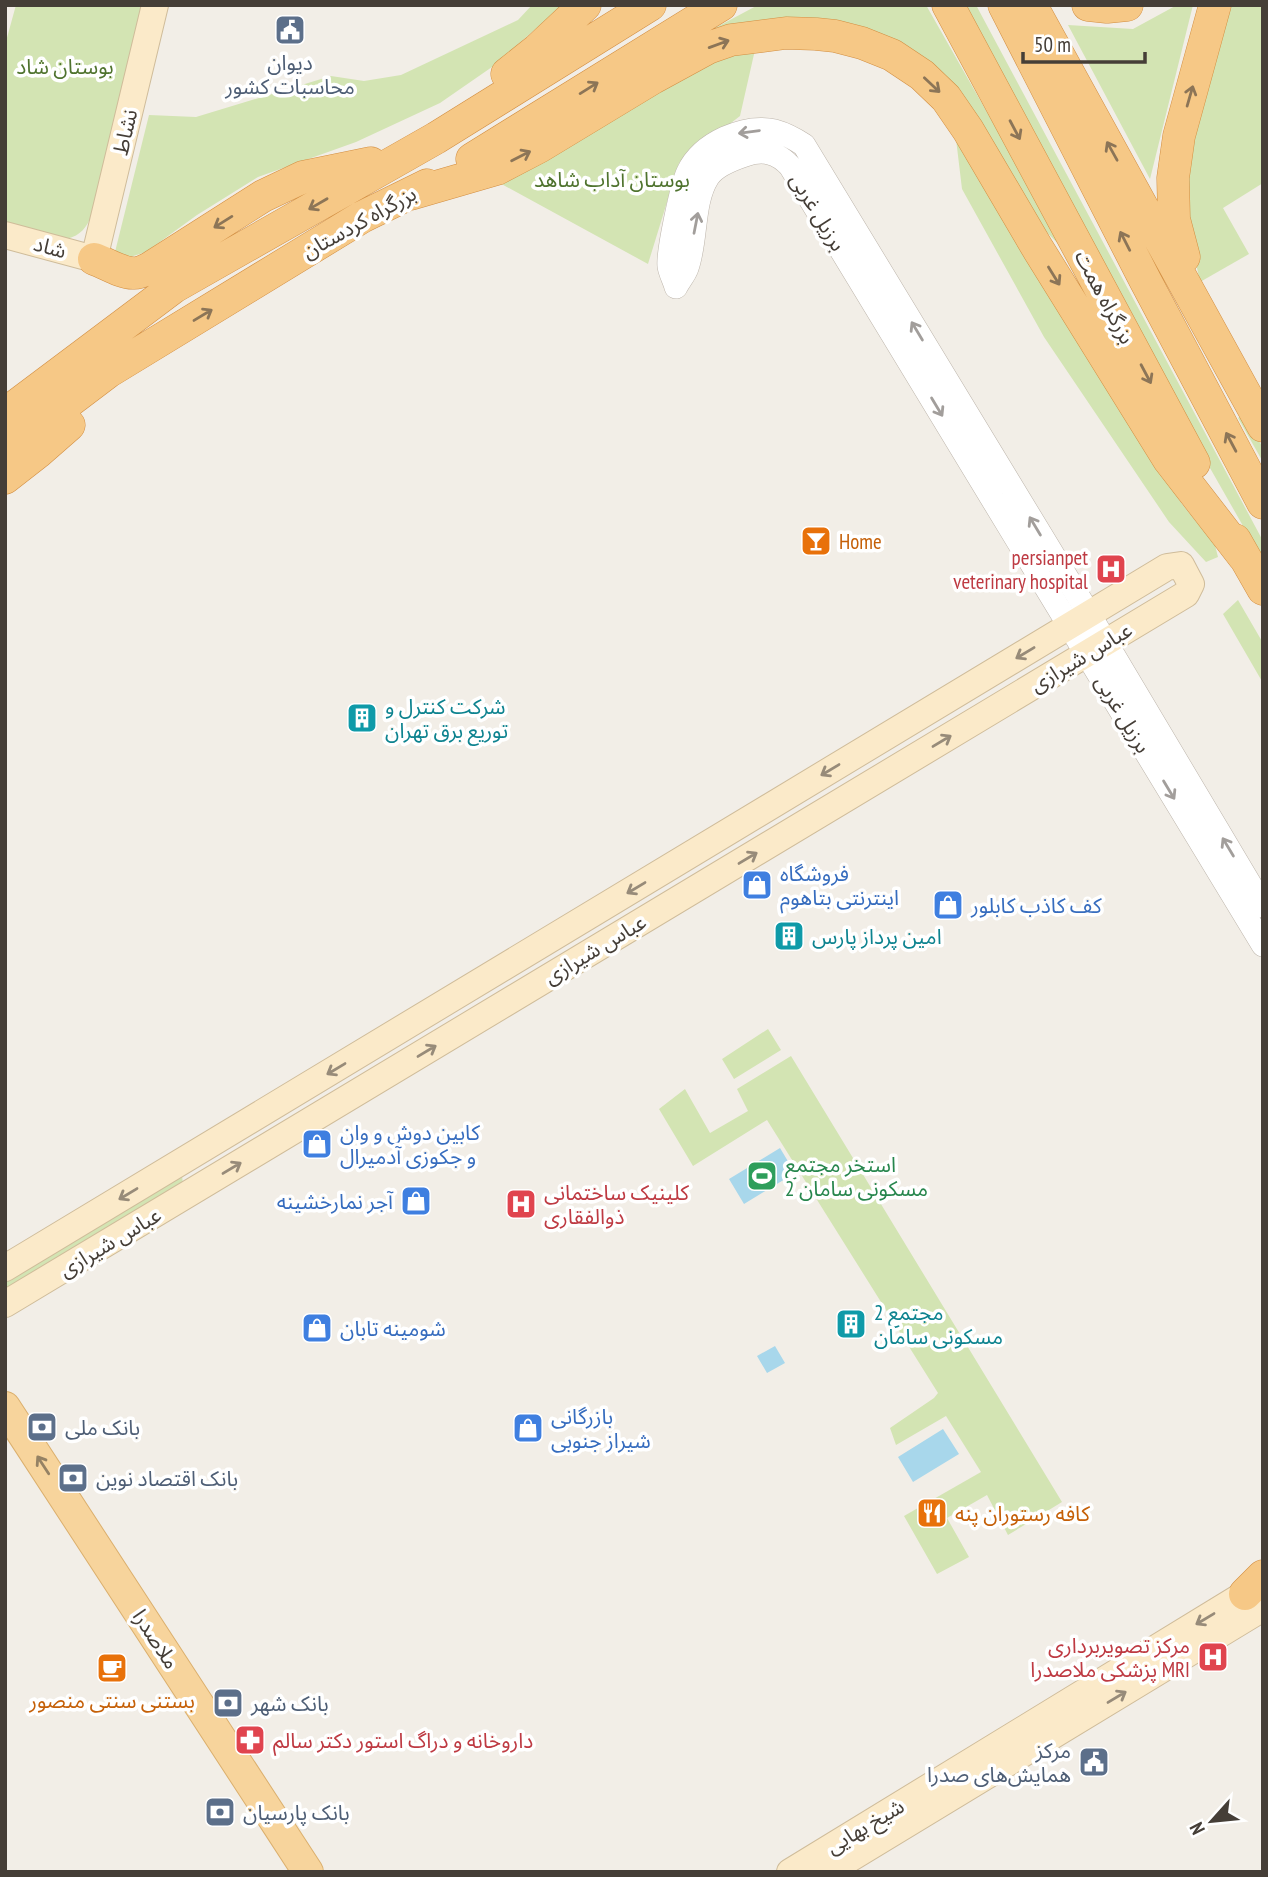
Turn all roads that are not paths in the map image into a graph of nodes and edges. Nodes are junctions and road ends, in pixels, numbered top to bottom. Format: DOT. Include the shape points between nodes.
graph roads {
  1 [pos="155,5"];
  2 [pos="585,5"];
  3 [pos="650,5"];
  4 [pos="721,5"];
  5 [pos="948,5"];
  6 [pos="1004,5"];
  7 [pos="1031,5"];
  8 [pos="1088,5"];
  9 [pos="1127,5"];
  10 [pos="1215,5"];
  11 [pos="436,138"];
  12 [pos="796,140"];
  13 [pos="400,157"];
  14 [pos="784,160"];
  15 [pos="411,194"];
  16 [pos="5,235"];
  17 [pos="94,259"];
  18 [pos="174,287"];
  19 [pos="1209,328"];
  20 [pos="160,340"];
  21 [pos="5,387"];
  22 [pos="5,414"];
  23 [pos="1263,426"];
  24 [pos="5,450"];
  25 [pos="5,478"];
  26 [pos="1263,503"];
  27 [pos="1244,557"];
  28 [pos="1263,589"];
  29 [pos="1079,620"];
  30 [pos="1096,648"];
  31 [pos="689,856"];
  32 [pos="705,883"];
  33 [pos="1263,906"];
  34 [pos="1263,945"];
  35 [pos="187,1159"];
  36 [pos="203,1185"];
  37 [pos="5,1268"];
  38 [pos="8,1307"];
  39 [pos="5,1407"];
  40 [pos="5,1445"];
  41 [pos="1258,1590"];
  42 [pos="922,1803"];
  43 [pos="285,1872"];
  44 [pos="308,1872"];
  45 [pos="790,1872"];
  46 [pos="828,1872"];
  1 -- 17 [label="main road, نشاط"];
  2 -- 11 [label="highway" via="505,75 461,104"];
  3 -- 11 [label="highway, بزرگراه کردستان"];
  15 -- 4 [label="highway, بزرگراه کردستان, one-way"];
  5 -- 27 [label="highway, بزرگراه همت, one-way"];
  26 -- 6 [label="highway, بزرگراه همت, one-way"];
  19 -- 7 [label="highway, one-way"];
  8 -- 9 [label="highway"];
  19 -- 10 [label="highway, one-way" via="1180,245 1173,178 1179,136"];
  11 -- 13 [label="highway, بزرگراه کردستان"];
  12 -- 14 [label="street"];
  12 -- 14 [label="street, برزیل غربی, one-way" via="774,131 755,130 721,140 698,158 681,194 668,265 676,287 687,269 708,176 732,160 758,151"];
  29 -- 12 [label="street, برزیل غربی, one-way" via="810,154"];
  13 -- 17 [label="highway, one-way" via="303,177 263,196 140,272 132,274"];
  13 -- 18 [label="highway, بزرگراه کردستان, one-way"];
  14 -- 29 [label="street, برزیل غربی, one-way"];
  20 -- 15 [label="highway, بزرگراه کردستان, one-way" via="362,217"];
  15 -- 27 [label="highway, one-way" via="497,169 653,78 731,40 816,34 862,43 892,55 946,98 1169,460"];
  16 -- 17 [label="main road, شاد"];
  18 -- 21 [label="highway"];
  18 -- 22 [label="highway, بزرگراه کردستان"];
  19 -- 23 [label="highway"];
  20 -- 24 [label="highway, بزرگراه کردستان" via="108,372"];
  20 -- 25 [label="highway"];
  27 -- 28 [label="highway, بزرگراه همت"];
  29 -- 30 [label="street, برزیل غربی"];
  29 -- 30 [label="main road, عباس شیرازی" via="1167,567 1181,565 1191,584 1186,594"];
  29 -- 31 [label="main road, عباس شیرازی, one-way"];
  32 -- 30 [label="main road, عباس شیرازی, one-way"];
  33 -- 30 [label="street, برزیل غربی, one-way"];
  30 -- 34 [label="street, برزیل غربی, one-way"];
  31 -- 32 [label="main road"];
  31 -- 35 [label="main road, عباس شیرازی, one-way"];
  36 -- 32 [label="main road, عباس شیرازی, one-way"];
  35 -- 36 [label="main road"];
  35 -- 37 [label="main road, عباس شیرازی, one-way"];
  36 -- 38 [label="main road, عباس شیرازی"];
  44 -- 39 [label="main road, ملاصدرا, one-way"];
  40 -- 43 [label="main road, ملاصدرا"];
  41 -- 42 [label="main road, شیخ بهایی"];
  42 -- 45 [label="main road, شیخ بهایی"];
  42 -- 46 [label="main road, شیخ بهایی"];
}
